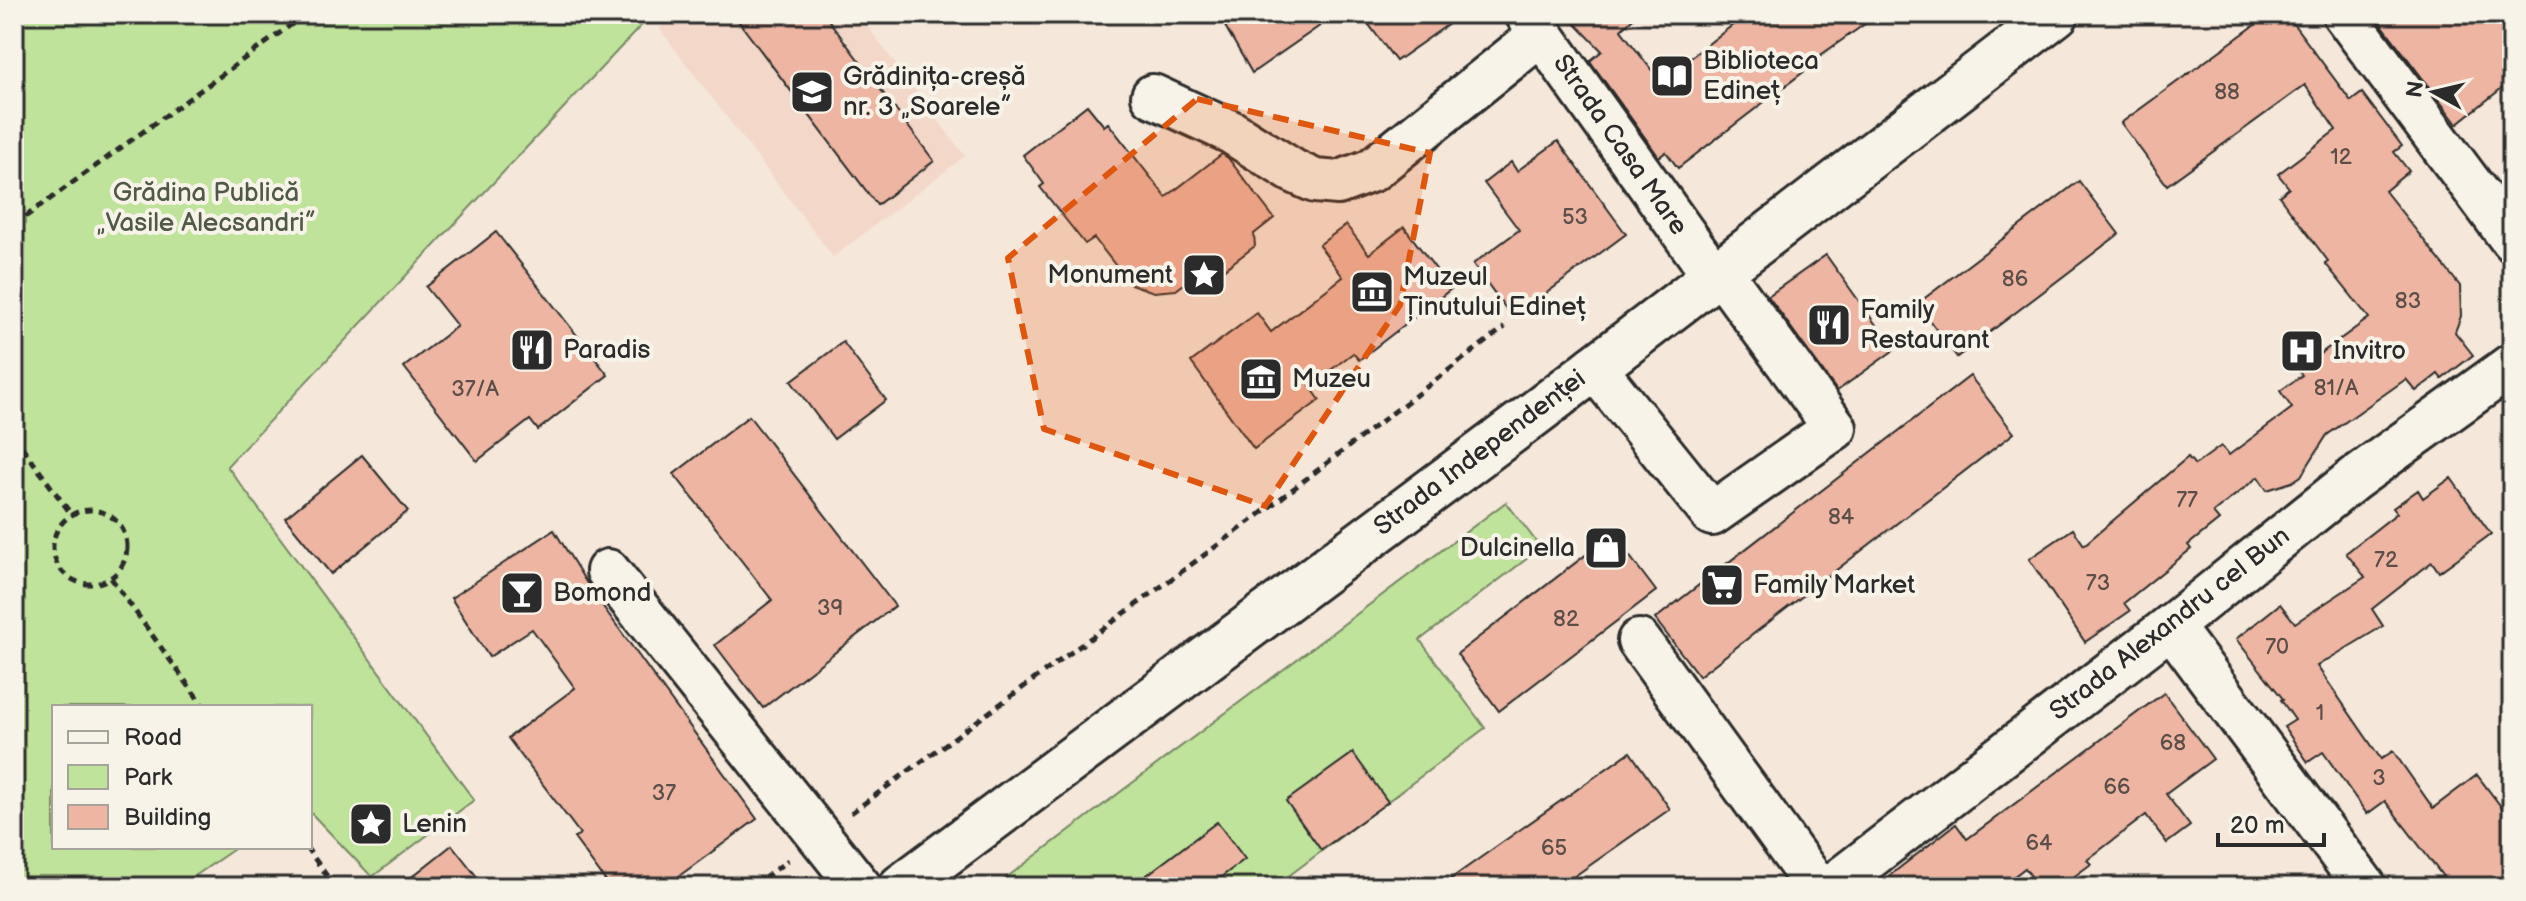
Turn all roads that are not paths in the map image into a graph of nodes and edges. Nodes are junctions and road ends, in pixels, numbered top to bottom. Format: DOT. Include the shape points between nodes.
graph roads {
  1 [pos="2056,14"];
  2 [pos="2344,14"];
  3 [pos="1534,24"];
  4 [pos="1153,96"];
  5 [pos="2512,240"];
  6 [pos="1717,274"];
  7 [pos="2512,365"];
  8 [pos="1594,367"];
  9 [pos="608,571"];
  10 [pos="2171,626"];
  11 [pos="1639,641"];
  12 [pos="860,887"];
  13 [pos="901,887"];
  14 [pos="1817,887"];
  15 [pos="1831,887"];
  16 [pos="2365,887"];
  1 -- 6 [label="main road, Strada Independenței"];
  2 -- 5 [label="street"];
  3 -- 4 [label="street" via="1372,170 1338,183 1293,171 1231,132"];
  3 -- 6 [label="street, Strada Casa Mare"];
  6 -- 8 [label="main road, Strada Independenței"];
  6 -- 8 [label="street, Strada Casa Mare" via="1835,428 1712,514"];
  7 -- 10 [label="street, Strada Alexandru cel Bun" via="2354,479"];
  8 -- 13 [label="main road, Strada Independenței"];
  9 -- 12 [label="street"];
  10 -- 15 [label="street, Strada Alexandru cel Bun"];
  10 -- 16 [label="street"];
  11 -- 14 [label="street"];
}
